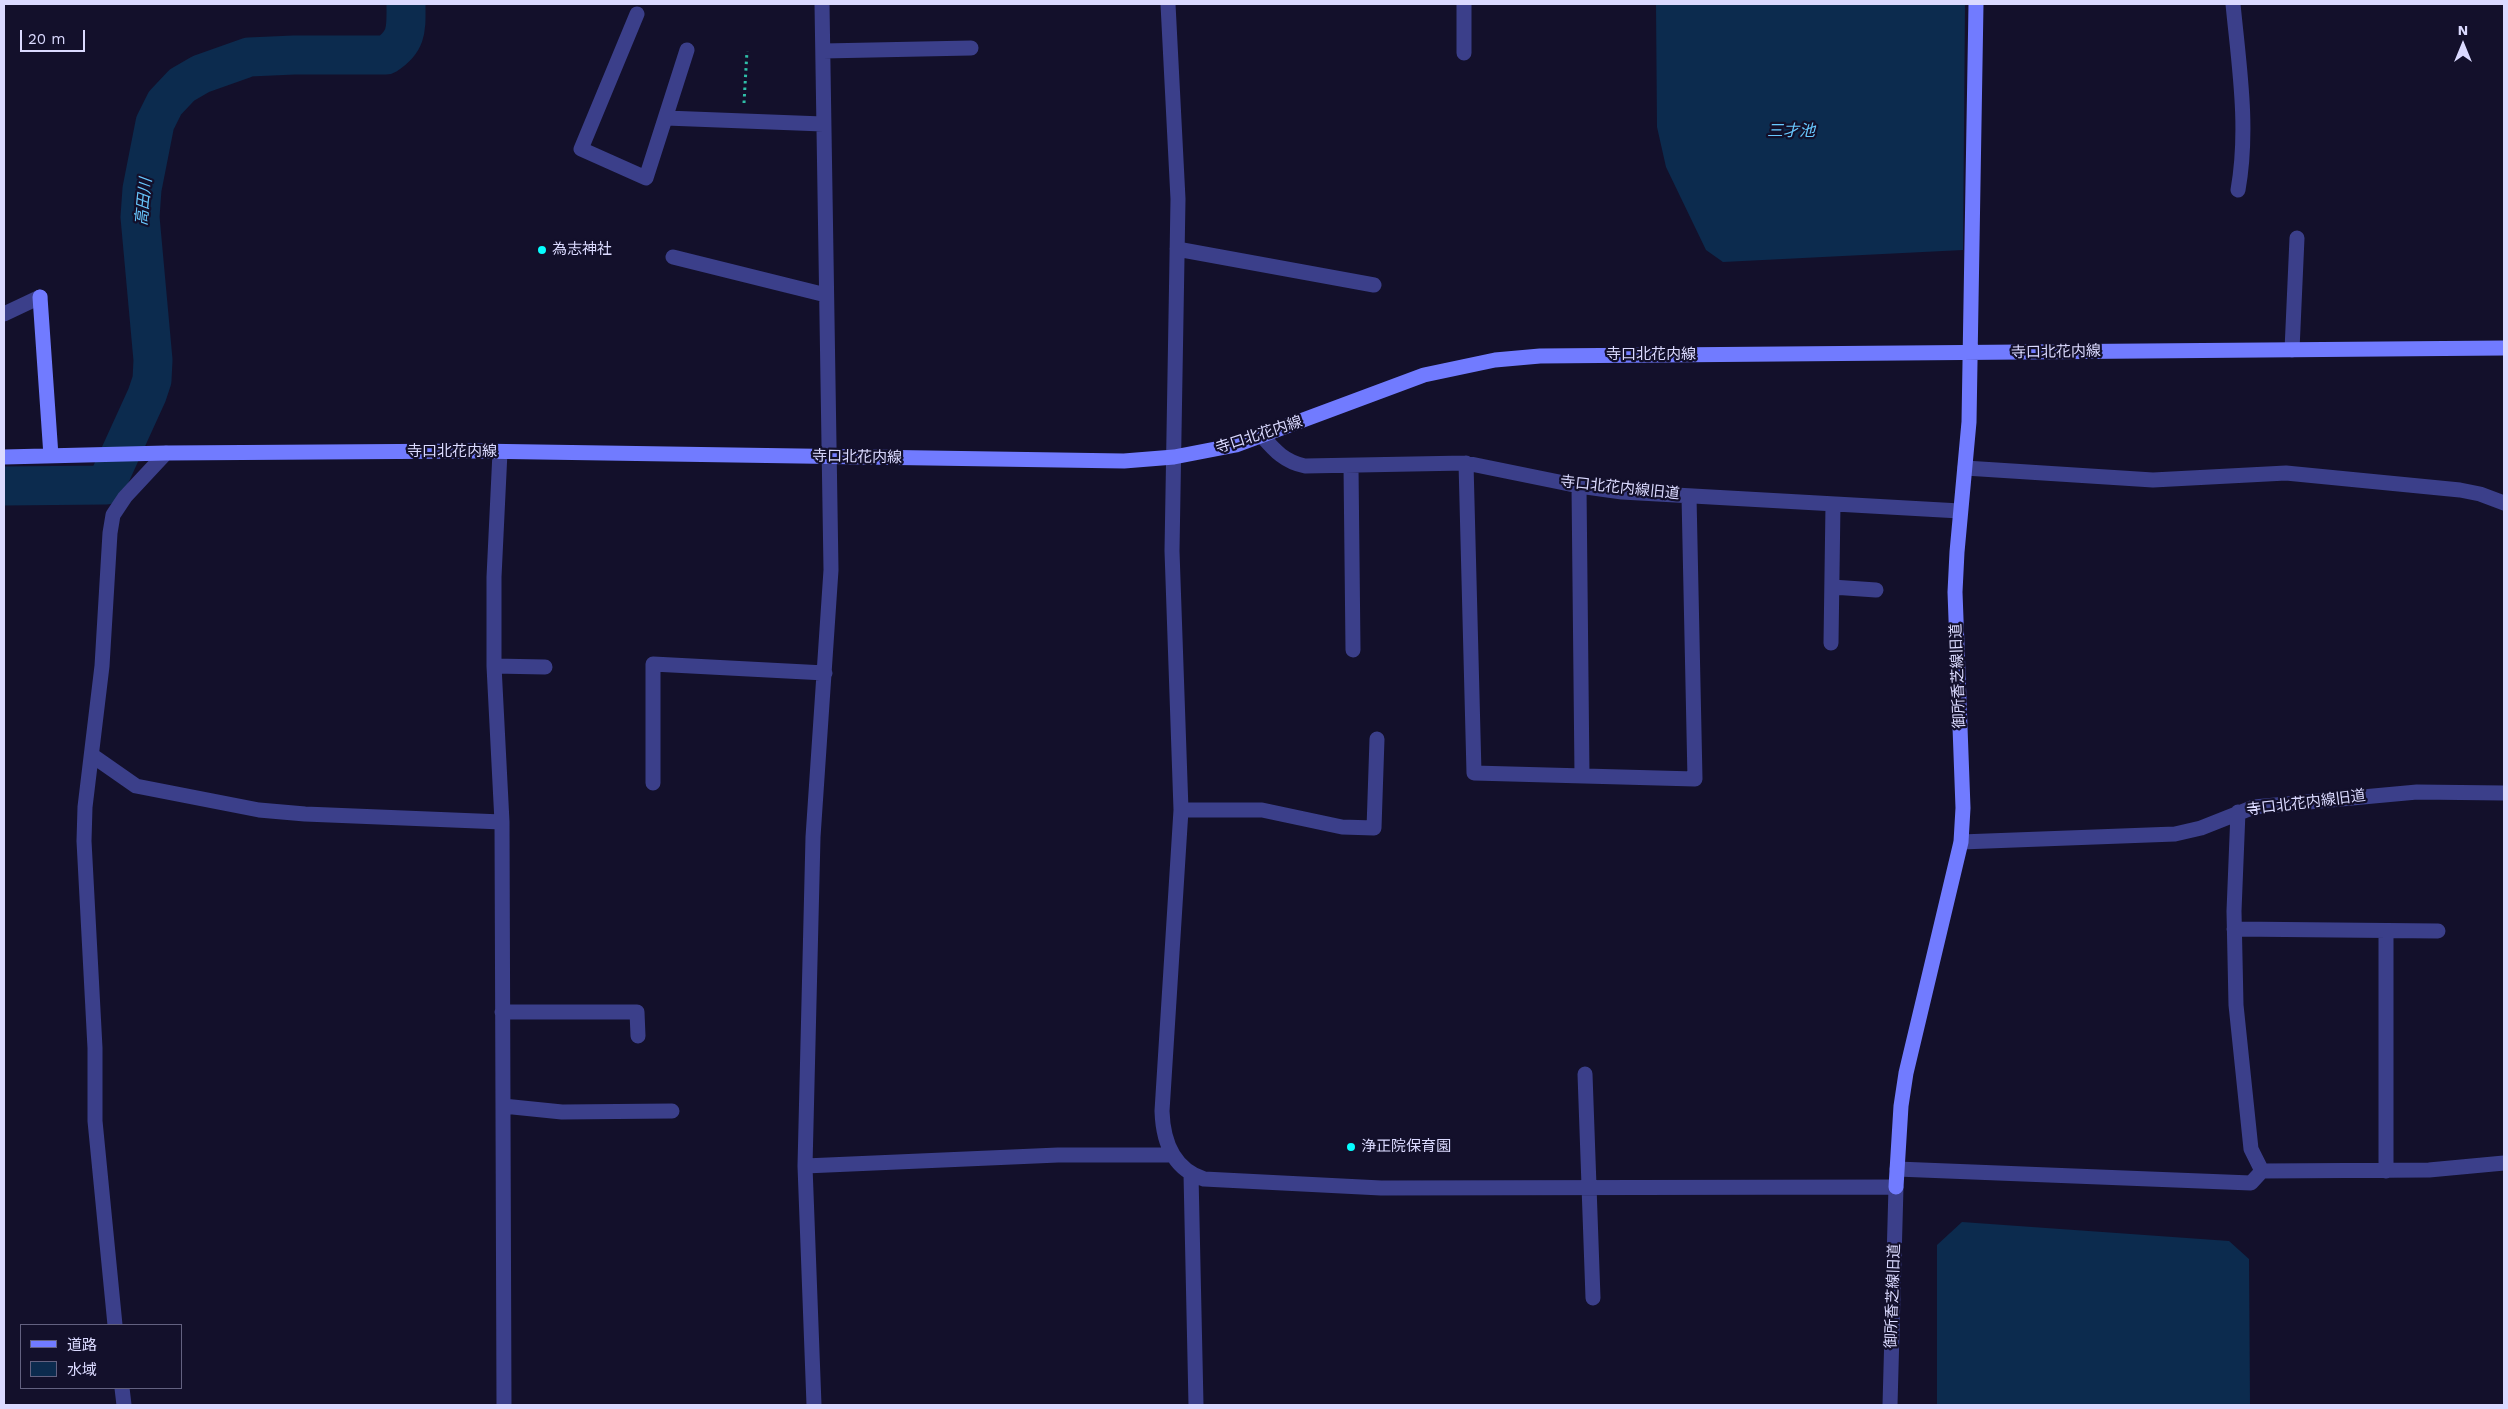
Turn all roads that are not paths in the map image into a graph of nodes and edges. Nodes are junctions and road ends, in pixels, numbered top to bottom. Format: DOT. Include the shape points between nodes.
graph roads {
  1 [pos="822,4"];
  2 [pos="1168,4"];
  3 [pos="1464,4"];
  4 [pos="1976,4"];
  5 [pos="2234,4"];
  6 [pos="637,14"];
  7 [pos="971,48"];
  8 [pos="687,50"];
  9 [pos="823,51"];
  10 [pos="1464,53"];
  11 [pos="666,118"];
  12 [pos="823,124"];
  13 [pos="2238,190"];
  14 [pos="2297,238"];
  15 [pos="1178,249"];
  16 [pos="673,257"];
  17 [pos="1374,285"];
  18 [pos="826,295"];
  19 [pos="40,297"];
  20 [pos="4,314"];
  21 [pos="2504,348"];
  22 [pos="2292,350"];
  23 [pos="1970,354"];
  24 [pos="1262,436"];
  25 [pos="500,452"];
  26 [pos="166,453"];
  27 [pos="51,456"];
  28 [pos="4,457"];
  29 [pos="830,457"];
  30 [pos="1174,457"];
  31 [pos="1466,464"];
  32 [pos="1351,466"];
  33 [pos="1965,468"];
  34 [pos="1579,486"];
  35 [pos="1689,496"];
  36 [pos="2504,503"];
  37 [pos="1833,504"];
  38 [pos="1960,511"];
  39 [pos="1832,587"];
  40 [pos="1876,590"];
  41 [pos="1831,643"];
  42 [pos="1353,650"];
  43 [pos="494,666"];
  44 [pos="546,667"];
  45 [pos="825,673"];
  46 [pos="1376,739"];
  47 [pos="93,756"];
  48 [pos="1582,776"];
  49 [pos="653,783"];
  50 [pos="2504,793"];
  51 [pos="1181,810"];
  52 [pos="2238,812"];
  53 [pos="502,822"];
  54 [pos="1961,842"];
  55 [pos="2234,929"];
  56 [pos="2386,931"];
  57 [pos="2438,931"];
  58 [pos="502,1012"];
  59 [pos="638,1036"];
  60 [pos="1585,1074"];
  61 [pos="503,1106"];
  62 [pos="672,1111"];
  63 [pos="1173,1155"];
  64 [pos="2504,1163"];
  65 [pos="805,1166"];
  66 [pos="1897,1169"];
  67 [pos="2262,1171"];
  68 [pos="2386,1171"];
  69 [pos="1191,1174"];
  70 [pos="1896,1187"];
  71 [pos="1589,1188"];
  72 [pos="1593,1298"];
  73 [pos="115,1324"];
  74 [pos="122,1389"];
  75 [pos="124,1405"];
  76 [pos="504,1405"];
  77 [pos="814,1405"];
  78 [pos="1196,1405"];
  79 [pos="1890,1405"];
  1 -- 9 [label="street"];
  2 -- 15 [label="street" via="1177,150"];
  3 -- 10 [label="street"];
  4 -- 23 [label="main road, 御所香芝線旧道"];
  5 -- 13 [label="street" via="2244,129 2244,158"];
  6 -- 11 [label="street" via="581,149 646,178"];
  7 -- 9 [label="street"];
  8 -- 11 [label="street"];
  9 -- 12 [label="street"];
  11 -- 12 [label="street"];
  12 -- 18 [label="street"];
  14 -- 22 [label="street"];
  15 -- 17 [label="street"];
  15 -- 30 [label="street"];
  16 -- 18 [label="street"];
  18 -- 29 [label="street"];
  19 -- 20 [label="street"];
  19 -- 27 [label="main road"];
  21 -- 22 [label="main road, 寺口北花内線"];
  22 -- 23 [label="main road, 寺口北花内線"];
  23 -- 24 [label="main road, 寺口北花内線" via="1540,356 1495,360 1424,375"];
  23 -- 33 [label="main road, 御所香芝線旧道"];
  24 -- 30 [label="main road, 寺口北花内線" via="1206,452"];
  24 -- 32 [label="street, 寺口北花内線旧道" via="1291,464"];
  25 -- 26 [label="main road, 寺口北花内線"];
  25 -- 29 [label="main road, 寺口北花内線"];
  25 -- 43 [label="street"];
  26 -- 27 [label="main road, 寺口北花内線"];
  26 -- 47 [label="street" via="125,497 114,515"];
  27 -- 28 [label="main road, 寺口北花内線"];
  29 -- 30 [label="main road, 寺口北花内線" via="1124,461"];
  29 -- 45 [label="street" via="831,570"];
  30 -- 51 [label="street" via="1172,551"];
  31 -- 32 [label="street, 寺口北花内線旧道"];
  31 -- 34 [label="street, 寺口北花内線旧道"];
  31 -- 48 [label="street" via="1474,773"];
  32 -- 42 [label="street"];
  33 -- 36 [label="street" via="2153,480 2257,473 2315,474 2460,490"];
  33 -- 38 [label="main road, 御所香芝線旧道"];
  34 -- 35 [label="street, 寺口北花内線旧道"];
  34 -- 48 [label="street"];
  35 -- 37 [label="street, 寺口北花内線旧道"];
  35 -- 48 [label="street" via="1695,779"];
  37 -- 38 [label="street, 寺口北花内線旧道"];
  37 -- 39 [label="street"];
  38 -- 54 [label="main road, 御所香芝線旧道" via="1955,592 1963,808"];
  39 -- 40 [label="street"];
  39 -- 41 [label="street"];
  43 -- 44 [label="street"];
  43 -- 53 [label="street"];
  45 -- 49 [label="street" via="653,664"];
  45 -- 65 [label="street" via="813,837"];
  46 -- 51 [label="street" via="1374,828 1342,827 1262,810"];
  47 -- 53 [label="street" via="136,786 260,810"];
  47 -- 73 [label="street" via="85,807 85,883 95,1048 97,1156"];
  50 -- 52 [label="street, 寺口北花内線旧道" via="2390,794 2254,807"];
  51 -- 63 [label="street" via="1162,1111 1165,1136"];
  52 -- 54 [label="street, 寺口北花内線旧道" via="2201,828 2175,834"];
  52 -- 55 [label="street"];
  53 -- 58 [label="street"];
  54 -- 66 [label="main road, 御所香芝線旧道" via="1906,1072 1900,1106"];
  55 -- 56 [label="street"];
  55 -- 67 [label="street" via="2236,1005 2251,1149"];
  56 -- 57 [label="street"];
  56 -- 68 [label="street"];
  58 -- 59 [label="street" via="637,1012"];
  58 -- 61 [label="street"];
  60 -- 71 [label="street"];
  61 -- 62 [label="street" via="562,1112"];
  61 -- 76 [label="street"];
  63 -- 65 [label="street" via="1058,1155"];
  63 -- 69 [label="street"];
  64 -- 68 [label="street" via="2456,1169"];
  65 -- 77 [label="street"];
  66 -- 67 [label="street" via="2251,1183"];
  66 -- 70 [label="main road, 御所香芝線旧道"];
  67 -- 68 [label="street"];
  69 -- 71 [label="street" via="1204,1179 1316,1186"];
  69 -- 78 [label="street"];
  70 -- 71 [label="street"];
  70 -- 79 [label="street, 御所香芝線旧道"];
  71 -- 72 [label="street"];
  74 -- 75 [label="street"];
}
